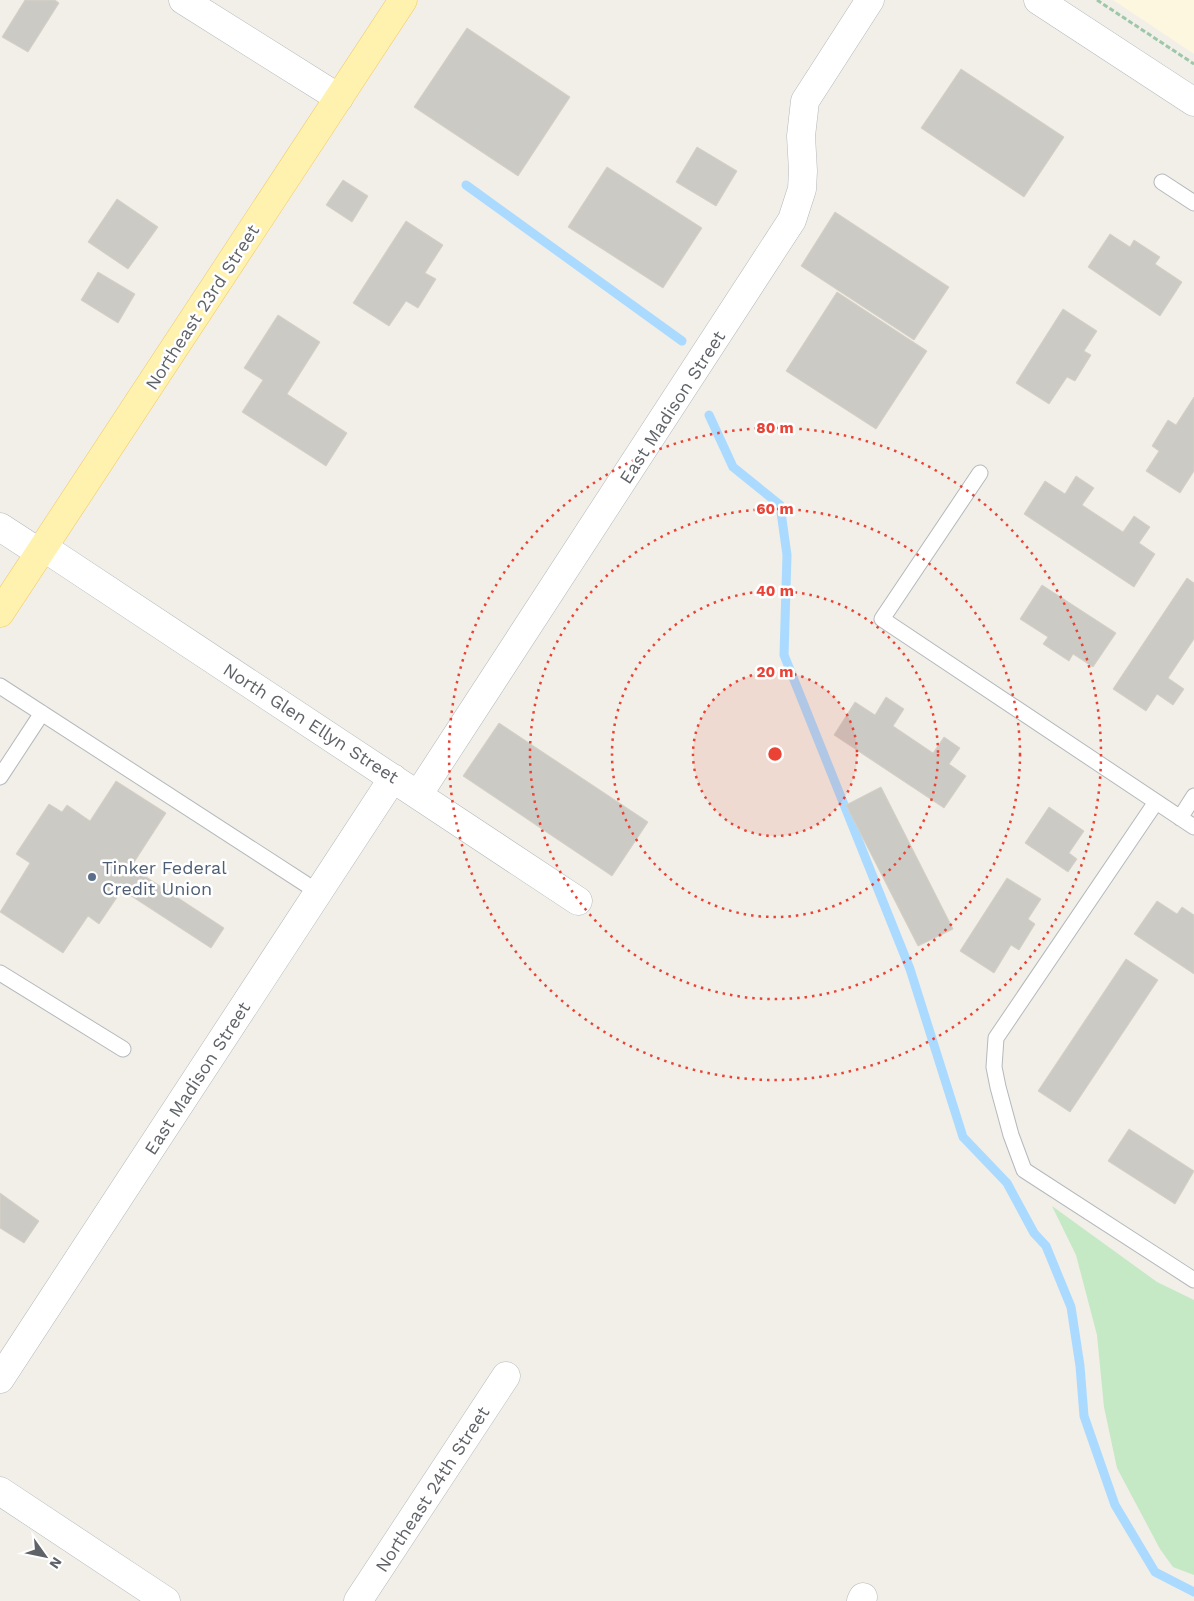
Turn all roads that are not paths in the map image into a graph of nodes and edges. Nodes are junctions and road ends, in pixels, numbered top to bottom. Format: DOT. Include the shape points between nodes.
graph roads {
  1 [pos="183,0"];
  2 [pos="403,0"];
  3 [pos="870,0"];
  4 [pos="1038,0"];
  5 [pos="339,98"];
  6 [pos="1194,102"];
  7 [pos="1162,182"];
  8 [pos="1194,204"];
  9 [pos="980,472"];
  10 [pos="0,527"];
  11 [pos="41,550"];
  12 [pos="0,613"];
  13 [pos="0,686"];
  14 [pos="42,713"];
  15 [pos="0,777"];
  16 [pos="393,778"];
  17 [pos="418,795"];
  18 [pos="1194,796"];
  19 [pos="1156,802"];
  20 [pos="1180,818"];
  21 [pos="1194,827"];
  22 [pos="318,892"];
  23 [pos="578,901"];
  24 [pos="0,973"];
  25 [pos="123,1049"];
  26 [pos="1194,1280"];
  27 [pos="506,1376"];
  28 [pos="0,1379"];
  29 [pos="0,1491"];
  30 [pos="166,1601"];
  31 [pos="358,1601"];
  1 -- 5 [label="street"];
  2 -- 5 [label="main road, Northeast 23rd Street"];
  3 -- 17 [label="street, East Madison Street" via="806,101 801,136 802,189 792,220"];
  4 -- 6 [label="street"];
  5 -- 11 [label="main road, Northeast 23rd Street"];
  7 -- 8 [label="lane"];
  9 -- 19 [label="lane" via="882,620"];
  10 -- 11 [label="street, North Glen Ellyn Street"];
  11 -- 12 [label="main road, Northeast 23rd Street"];
  11 -- 16 [label="street, North Glen Ellyn Street"];
  13 -- 14 [label="lane"];
  14 -- 15 [label="lane"];
  14 -- 22 [label="lane"];
  16 -- 17 [label="street, North Glen Ellyn Street"];
  16 -- 22 [label="street, East Madison Street"];
  17 -- 23 [label="street, North Glen Ellyn Street"];
  18 -- 20 [label="lane"];
  19 -- 20 [label="lane"];
  19 -- 26 [label="lane" via="996,1038 994,1067 1011,1135 1024,1170"];
  20 -- 21 [label="lane"];
  22 -- 28 [label="street, East Madison Street"];
  24 -- 25 [label="lane"];
  27 -- 31 [label="street, Northeast 24th Street"];
  29 -- 30 [label="street"];
}
